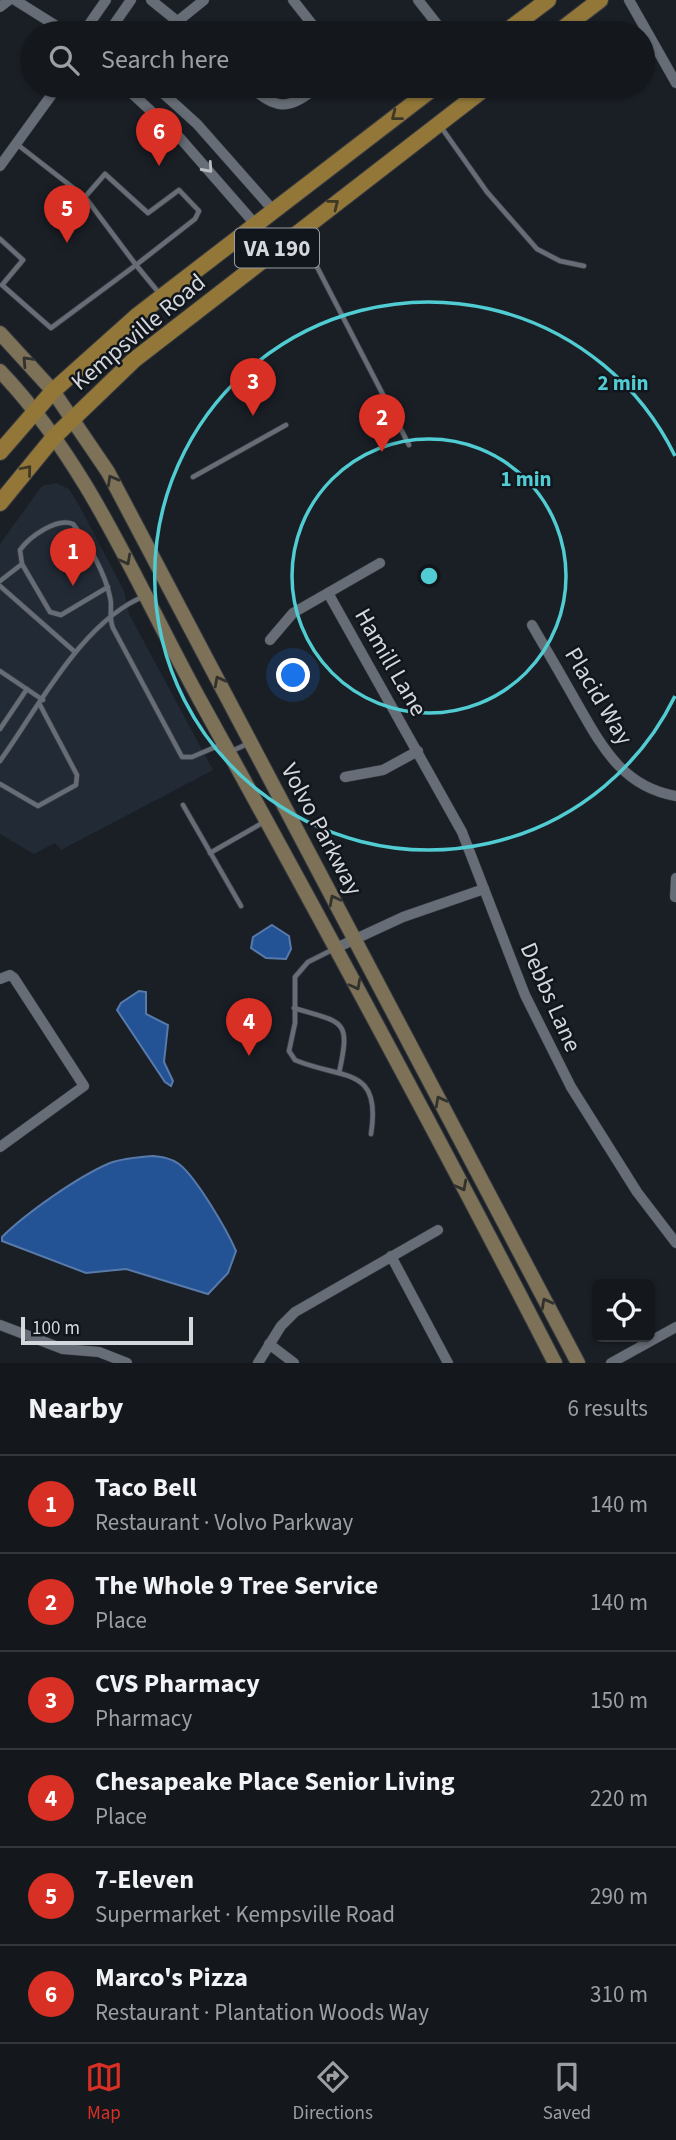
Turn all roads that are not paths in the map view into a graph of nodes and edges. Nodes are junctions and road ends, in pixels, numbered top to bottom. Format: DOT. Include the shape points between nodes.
graph roads {
  1 [pos="9,0"];
  2 [pos="15,0"];
  3 [pos="106,0"];
  4 [pos="131,0"];
  5 [pos="151,0"];
  6 [pos="204,0"];
  7 [pos="293,0"];
  8 [pos="418,0"];
  9 [pos="546,0"];
  10 [pos="600,0"];
  11 [pos="629,0"];
  12 [pos="0,7"];
  13 [pos="48,21"];
  14 [pos="92,21"];
  15 [pos="116,21"];
  16 [pos="178,21"];
  17 [pos="310,21"];
  18 [pos="435,21"];
  19 [pos="519,21"];
  20 [pos="572,21"];
  21 [pos="641,21"];
  22 [pos="655,46"];
  23 [pos="676,83"];
  24 [pos="50,98"];
  25 [pos="137,98"];
  26 [pos="168,98"];
  27 [pos="264,98"];
  28 [pos="302,98"];
  29 [pos="420,98"];
  30 [pos="473,98"];
  31 [pos="439,124"];
  32 [pos="18,145"];
  33 [pos="0,166"];
  34 [pos="85,197"];
  35 [pos="273,211"];
  36 [pos="255,224"];
  37 [pos="299,231"];
  38 [pos="0,239"];
  39 [pos="136,265"];
  40 [pos="583,266"];
  41 [pos="161,296"];
  42 [pos="0,332"];
  43 [pos="0,371"];
  44 [pos="54,391"];
  45 [pos="36,411"];
  46 [pos="73,418"];
  47 [pos="286,425"];
  48 [pos="54,438"];
  49 [pos="409,445"];
  50 [pos="0,452"];
  51 [pos="194,478"];
  52 [pos="0,503"];
  53 [pos="380,563"];
  54 [pos="22,564"];
  55 [pos="0,580"];
  56 [pos="0,586"];
  57 [pos="108,587"];
  58 [pos="328,593"];
  59 [pos="145,596"];
  60 [pos="109,618"];
  61 [pos="532,625"];
  62 [pos="270,640"];
  63 [pos="75,652"];
  64 [pos="0,671"];
  65 [pos="27,689"];
  66 [pos="41,702"];
  67 [pos="0,729"];
  68 [pos="251,742"];
  69 [pos="226,748"];
  70 [pos="418,751"];
  71 [pos="0,761"];
  72 [pos="345,777"];
  73 [pos="0,784"];
  74 [pos="676,796"];
  75 [pos="183,805"];
  76 [pos="266,820"];
  77 [pos="210,853"];
  78 [pos="676,878"];
  79 [pos="484,889"];
  80 [pos="674,897"];
  81 [pos="241,906"];
  82 [pos="354,939"];
  83 [pos="336,948"];
  84 [pos="0,979"];
  85 [pos="294,1008"];
  86 [pos="339,1073"];
  87 [pos="370,1134"];
  88 [pos="0,1147"];
  89 [pos="438,1230"];
  90 [pos="676,1243"];
  91 [pos="391,1256"];
  92 [pos="0,1325"];
  93 [pos="676,1327"];
  94 [pos="269,1344"];
  95 [pos="127,1363"];
  96 [pos="258,1363"];
  97 [pos="294,1363"];
  98 [pos="448,1363"];
  99 [pos="555,1363"];
  100 [pos="578,1363"];
  101 [pos="611,1363"];
  1 -- 12 [label="street"];
  2 -- 13 [label="street"];
  3 -- 14 [label="street"];
  4 -- 15 [label="street"];
  5 -- 16 [label="street"];
  6 -- 16 [label="street"];
  7 -- 17 [label="street"];
  8 -- 18 [label="street"];
  9 -- 19 [label="main road"];
  10 -- 20 [label="main road"];
  11 -- 21 [label="street"];
  22 -- 23 [label="street"];
  24 -- 32 [label="street"];
  25 -- 36 [label="street, one-way" via="180,138"];
  26 -- 35 [label="street" via="205,132"];
  27 -- 28 [label="street" via="282,105"];
  29 -- 35 [label="main road, Kempsville Road / VA 190, one-way"];
  30 -- 31 [label="main road, Kempsville Road / VA 190"];
  37 -- 31 [label="main road, Kempsville Road / VA 190, one-way"];
  31 -- 40 [label="lane" via="487,192 537,249"];
  32 -- 33 [label="street"];
  32 -- 34 [label="lane"];
  34 -- 39 [label="lane"];
  34 -- 39 [label="lane" via="105,174 148,213 179,190 199,211"];
  35 -- 36 [label="main road, Kempsville Road / VA 190"];
  36 -- 41 [label="main road, Kempsville Road / VA 190"];
  37 -- 46 [label="main road, Kempsville Road / VA 190" via="142,354"];
  37 -- 49 [label="lane"];
  38 -- 39 [label="lane" via="23,260 2,285 51,328"];
  39 -- 41 [label="lane"];
  41 -- 44 [label="main road, Kempsville Road / VA 190"];
  44 -- 42 [label="main road, Volvo Parkway, one-way"];
  43 -- 45 [label="main road, Volvo Parkway"];
  44 -- 45 [label="main road, Kempsville Road / VA 190"];
  44 -- 46 [label="main road, Volvo Parkway"];
  45 -- 48 [label="main road, Volvo Parkway"];
  45 -- 50 [label="main road, Kempsville Road / VA 190"];
  46 -- 48 [label="main road, Kempsville Road / VA 190"];
  68 -- 46 [label="main road, Volvo Parkway, one-way" via="130,512"];
  47 -- 51 [label="lane"];
  52 -- 48 [label="main road, Kempsville Road / VA 190, one-way"];
  48 -- 59 [label="main road, Volvo Parkway, one-way" via="89,490"];
  53 -- 58 [label="street, Hamill Lane"];
  54 -- 55 [label="lane"];
  54 -- 57 [label="lane" via="46,608 55,614 61,615"];
  54 -- 57 [label="lane" via="19,553 25,543 67,521 75,527"];
  56 -- 63 [label="lane"];
  57 -- 60 [label="lane" via="112,601"];
  58 -- 62 [label="street, Hamill Lane" via="293,613"];
  58 -- 70 [label="street, Hamill Lane"];
  59 -- 60 [label="lane"];
  59 -- 69 [label="main road, Volvo Parkway"];
  60 -- 63 [label="lane"];
  60 -- 69 [label="lane" via="182,757"];
  61 -- 74 [label="street, Placid Way" via="615,765 644,786"];
  63 -- 66 [label="lane"];
  64 -- 65 [label="lane"];
  65 -- 66 [label="lane"];
  65 -- 67 [label="lane"];
  66 -- 71 [label="lane"];
  66 -- 73 [label="lane" via="77,775 76,785 36,806"];
  68 -- 69 [label="lane"];
  82 -- 68 [label="main road, Volvo Parkway, one-way"];
  69 -- 76 [label="main road, Volvo Parkway"];
  70 -- 72 [label="street" via="383,771"];
  70 -- 79 [label="street, Debbs Lane" via="463,832"];
  75 -- 77 [label="lane"];
  76 -- 77 [label="lane"];
  76 -- 83 [label="main road, Volvo Parkway"];
  77 -- 81 [label="lane"];
  78 -- 80 [label="street"];
  79 -- 82 [label="street"];
  79 -- 90 [label="street, Debbs Lane" via="525,995 570,1087 637,1192"];
  82 -- 83 [label="street"];
  100 -- 82 [label="main road, Volvo Parkway, one-way"];
  83 -- 85 [label="lane" via="298,971"];
  83 -- 99 [label="main road, Volvo Parkway, one-way"];
  84 -- 88 [label="street" via="14,978 83,1086"];
  85 -- 86 [label="lane" via="290,1055 308,1066"];
  85 -- 86 [label="lane" via="343,1027 346,1039"];
  86 -- 87 [label="lane" via="367,1087 375,1108"];
  89 -- 91 [label="street"];
  91 -- 94 [label="street" via="295,1312"];
  91 -- 98 [label="street"];
  92 -- 95 [label="street" via="63,1349 99,1352"];
  93 -- 101 [label="street"];
  94 -- 96 [label="street"];
  94 -- 97 [label="street"];
}
